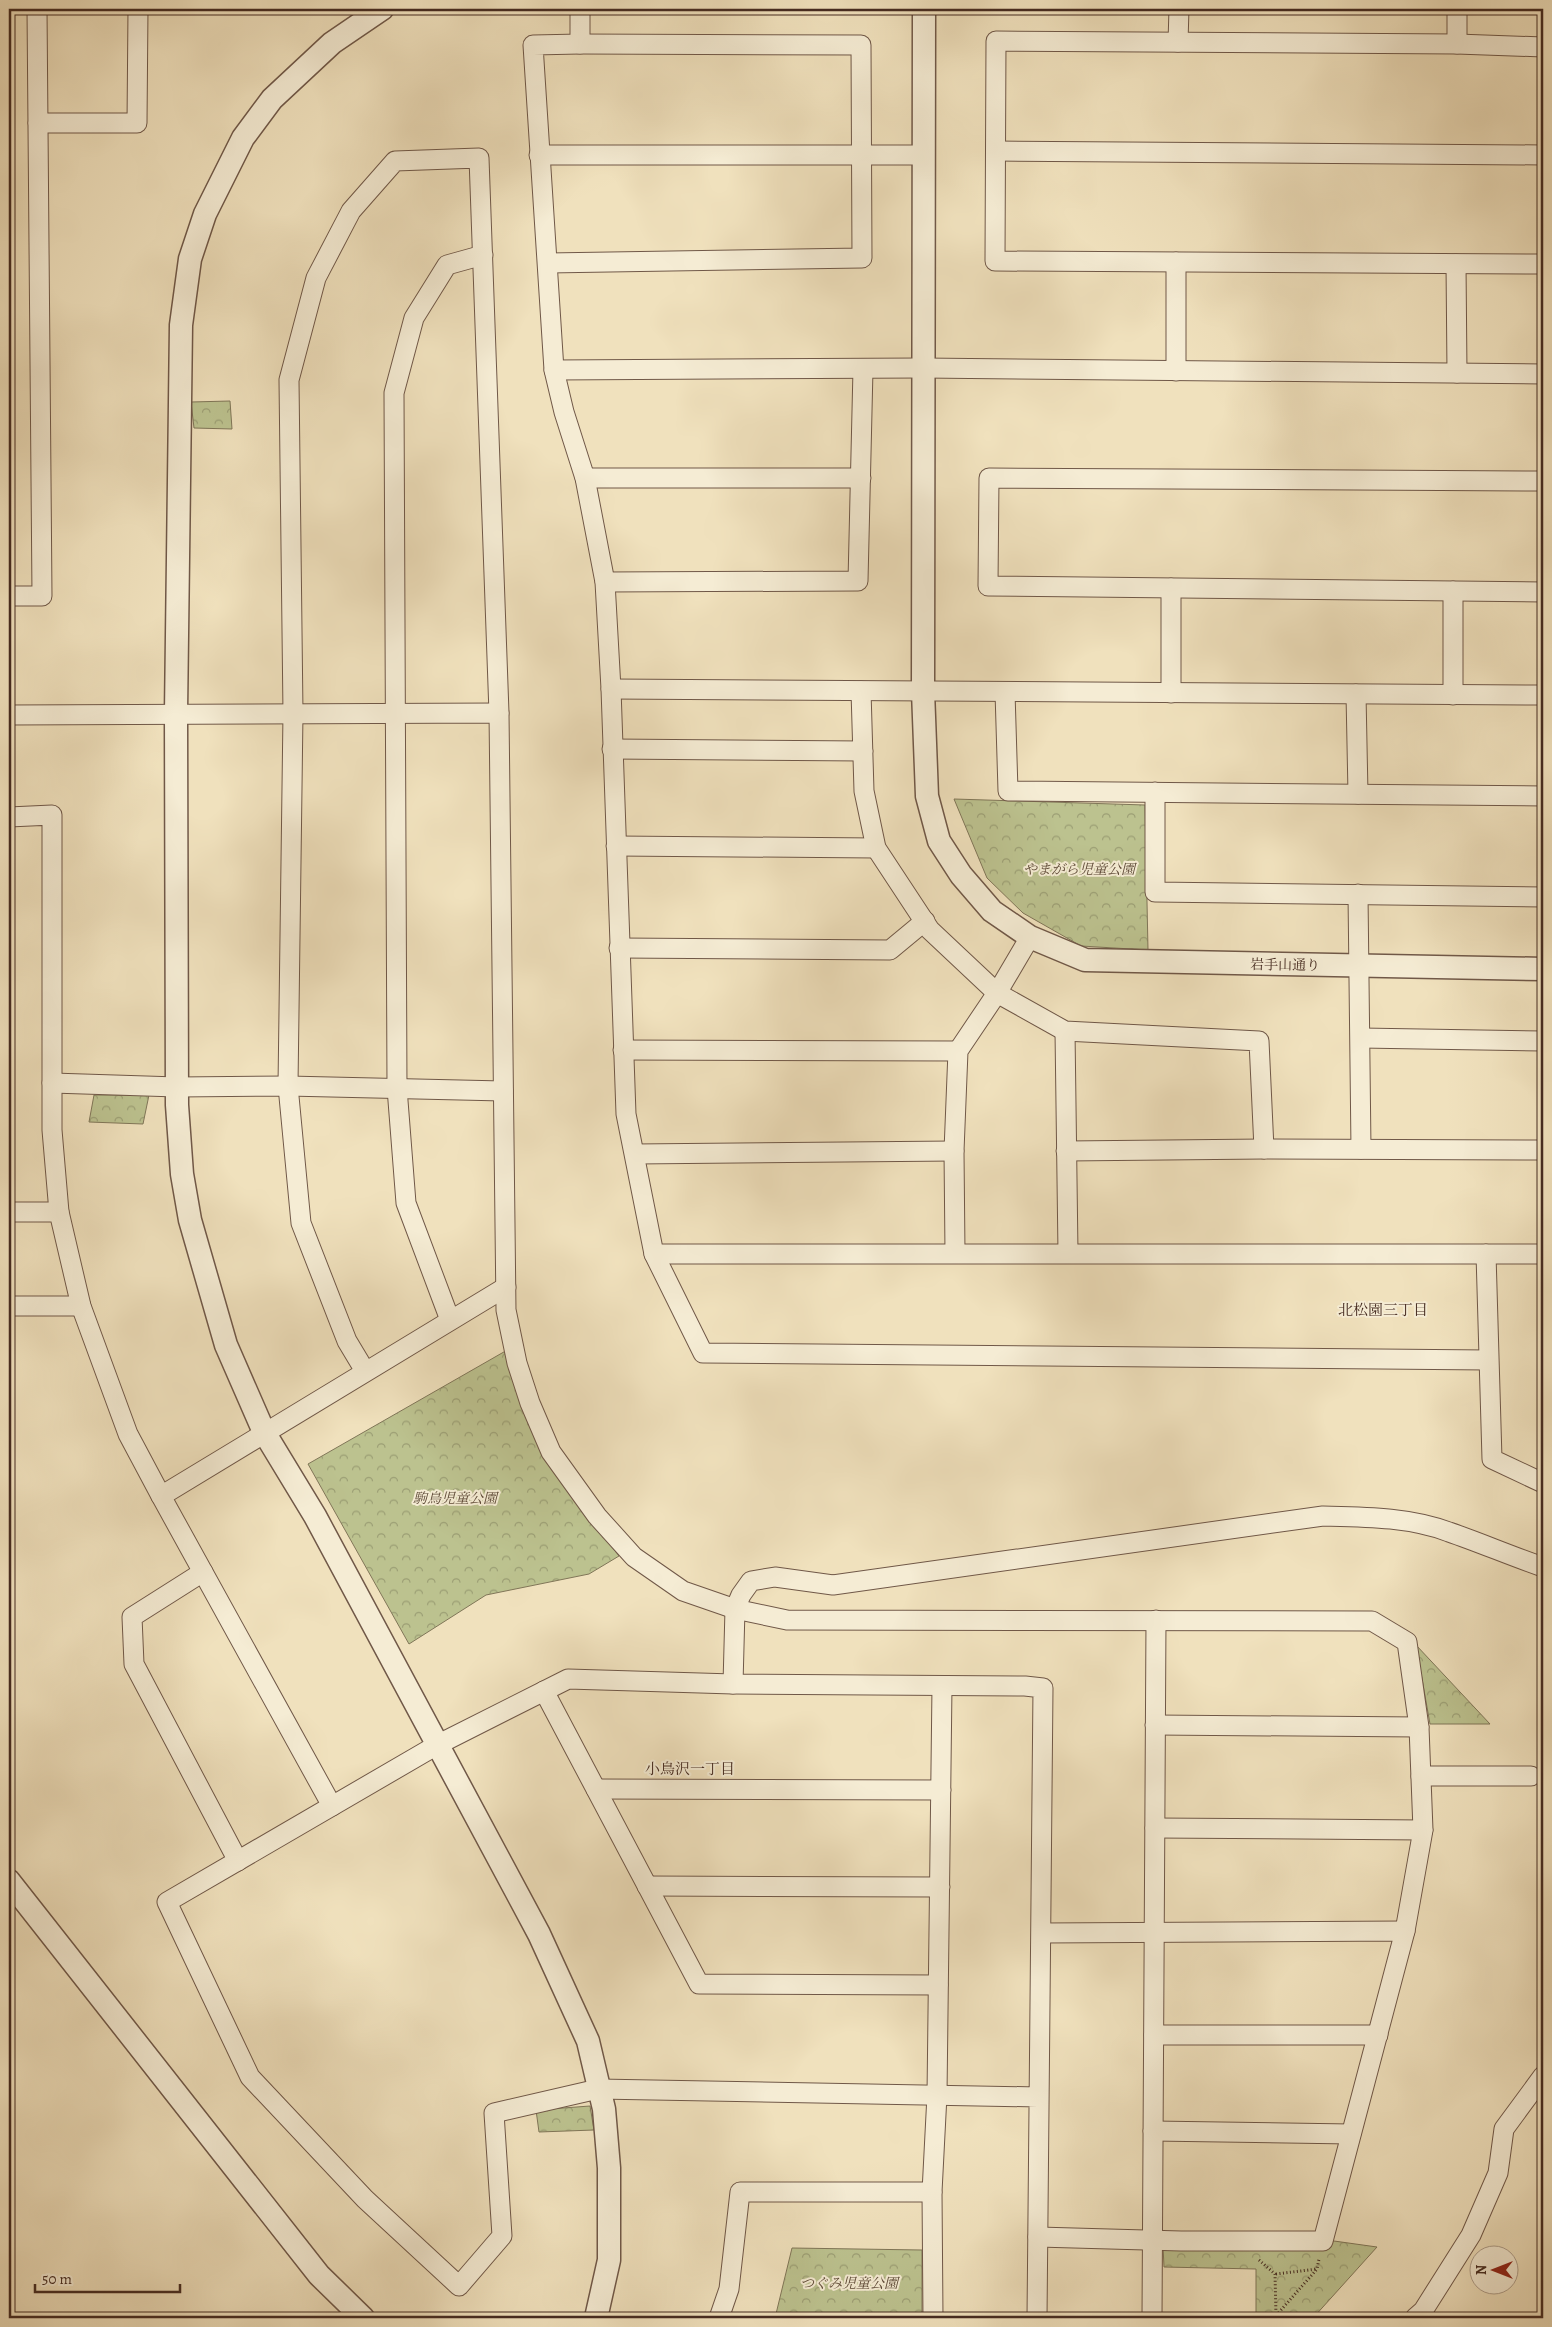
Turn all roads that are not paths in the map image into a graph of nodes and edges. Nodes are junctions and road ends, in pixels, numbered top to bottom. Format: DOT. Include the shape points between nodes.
graph roads {
  1 [pos="37,9"];
  2 [pos="138,9"];
  3 [pos="382,9"];
  4 [pos="580,9"];
  5 [pos="924,9"];
  6 [pos="1179,9"];
  7 [pos="1456,9"];
  8 [pos="1178,42"];
  9 [pos="580,44"];
  10 [pos="1457,44"];
  11 [pos="1543,47"];
  12 [pos="38,123"];
  13 [pos="996,151"];
  14 [pos="861,154"];
  15 [pos="538,155"];
  16 [pos="923,155"];
  17 [pos="1543,155"];
  18 [pos="483,255"];
  19 [pos="1176,262"];
  20 [pos="548,263"];
  21 [pos="1456,264"];
  22 [pos="1543,264"];
  23 [pos="922,368"];
  24 [pos="863,369"];
  25 [pos="554,370"];
  26 [pos="1176,371"];
  27 [pos="1457,373"];
  28 [pos="1543,374"];
  29 [pos="585,478"];
  30 [pos="861,478"];
  31 [pos="1543,481"];
  32 [pos="605,582"];
  33 [pos="1171,588"];
  34 [pos="1454,591"];
  35 [pos="1543,592"];
  36 [pos="9,596"];
  37 [pos="611,690"];
  38 [pos="861,691"];
  39 [pos="923,691"];
  40 [pos="1006,692"];
  41 [pos="1171,693"];
  42 [pos="1356,694"];
  43 [pos="1454,695"];
  44 [pos="1543,695"];
  45 [pos="176,713"];
  46 [pos="293,713"];
  47 [pos="396,713"];
  48 [pos="499,713"];
  49 [pos="9,715"];
  50 [pos="612,750"];
  51 [pos="863,751"];
  52 [pos="1155,792"];
  53 [pos="1358,794"];
  54 [pos="1543,796"];
  55 [pos="9,816"];
  56 [pos="616,846"];
  57 [pos="876,848"];
  58 [pos="1358,894"];
  59 [pos="1543,897"];
  60 [pos="924,922"];
  61 [pos="1030,937"];
  62 [pos="620,948"];
  63 [pos="1359,966"];
  64 [pos="1543,969"];
  65 [pos="997,993"];
  66 [pos="1064,1032"];
  67 [pos="1361,1038"];
  68 [pos="1543,1041"];
  69 [pos="623,1050"];
  70 [pos="958,1051"];
  71 [pos="52,1084"];
  72 [pos="288,1086"];
  73 [pos="177,1087"];
  74 [pos="397,1088"];
  75 [pos="503,1091"];
  76 [pos="1264,1149"];
  77 [pos="1361,1149"];
  78 [pos="1543,1150"];
  79 [pos="954,1151"];
  80 [pos="1066,1151"];
  81 [pos="635,1154"];
  82 [pos="9,1212"];
  83 [pos="59,1212"];
  84 [pos="654,1254"];
  85 [pos="955,1254"];
  86 [pos="1068,1254"];
  87 [pos="1486,1254"];
  88 [pos="1543,1254"];
  89 [pos="506,1287"];
  90 [pos="9,1306"];
  91 [pos="80,1306"];
  92 [pos="450,1320"];
  93 [pos="1488,1360"];
  94 [pos="365,1372"];
  95 [pos="264,1432"];
  96 [pos="1543,1482"];
  97 [pos="161,1496"];
  98 [pos="1543,1567"];
  99 [pos="203,1572"];
  100 [pos="735,1609"];
  101 [pos="1156,1620"];
  102 [pos="733,1684"];
  103 [pos="942,1686"];
  104 [pos="544,1691"];
  105 [pos="1156,1725"];
  106 [pos="1419,1727"];
  107 [pos="437,1744"];
  108 [pos="1420,1776"];
  109 [pos="1531,1776"];
  110 [pos="596,1789"];
  111 [pos="941,1790"];
  112 [pos="332,1806"];
  113 [pos="1155,1828"];
  114 [pos="1423,1830"];
  115 [pos="238,1861"];
  116 [pos="9,1881"];
  117 [pos="647,1886"];
  118 [pos="940,1887"];
  119 [pos="1405,1931"];
  120 [pos="1154,1932"];
  121 [pos="1042,1933"];
  122 [pos="938,1985"];
  123 [pos="1154,2035"];
  124 [pos="1378,2035"];
  125 [pos="1543,2076"];
  126 [pos="598,2090"];
  127 [pos="938,2095"];
  128 [pos="1038,2097"];
  129 [pos="1153,2131"];
  130 [pos="1351,2134"];
  131 [pos="932,2192"];
  132 [pos="1038,2237"];
  133 [pos="1152,2239"];
  134 [pos="363,2318"];
  135 [pos="596,2318"];
  136 [pos="719,2318"];
  137 [pos="933,2318"];
  138 [pos="1037,2318"];
  139 [pos="1152,2318"];
  140 [pos="1415,2318"];
  1 -- 12 [label="street"];
  2 -- 12 [label="street" via="137,123"];
  3 -- 45 [label="street" via="332,43 272,99 243,138 205,214 190,259 181,325"];
  4 -- 9 [label="street"];
  5 -- 16 [label="street, 岩手山通り"];
  6 -- 8 [label="street"];
  7 -- 10 [label="street"];
  8 -- 10 [label="street"];
  8 -- 13 [label="street" via="996,41"];
  9 -- 14 [label="street" via="861,45"];
  9 -- 15 [label="street" via="533,45"];
  10 -- 11 [label="street"];
  12 -- 36 [label="street" via="42,596"];
  13 -- 17 [label="street"];
  13 -- 19 [label="street" via="996,261"];
  14 -- 15 [label="street"];
  14 -- 16 [label="street"];
  14 -- 20 [label="street" via="862,258"];
  15 -- 20 [label="street"];
  16 -- 23 [label="street, 岩手山通り"];
  18 -- 46 [label="street" via="480,158 395,161 352,211 316,278 289,380"];
  18 -- 47 [label="street" via="447,265 414,318 394,393"];
  18 -- 48 [label="street"];
  19 -- 21 [label="street"];
  19 -- 26 [label="street"];
  20 -- 25 [label="street"];
  21 -- 22 [label="street"];
  21 -- 27 [label="street"];
  23 -- 24 [label="street"];
  23 -- 26 [label="street"];
  23 -- 39 [label="street, 岩手山通り"];
  24 -- 25 [label="street"];
  24 -- 30 [label="street"];
  25 -- 29 [label="street"];
  26 -- 27 [label="street"];
  27 -- 28 [label="street"];
  29 -- 30 [label="street"];
  29 -- 32 [label="street"];
  30 -- 32 [label="street" via="858,582"];
  31 -- 33 [label="street" via="989,478 988,586"];
  32 -- 37 [label="street"];
  33 -- 34 [label="street"];
  33 -- 41 [label="street"];
  34 -- 35 [label="street"];
  34 -- 43 [label="street"];
  37 -- 38 [label="street"];
  37 -- 50 [label="street"];
  38 -- 39 [label="street"];
  38 -- 51 [label="street"];
  39 -- 40 [label="street"];
  39 -- 61 [label="street, 岩手山通り" via="927,796 939,841 961,875 992,911"];
  40 -- 41 [label="street"];
  40 -- 52 [label="street" via="1008,790"];
  41 -- 42 [label="street"];
  42 -- 43 [label="street"];
  42 -- 53 [label="street"];
  43 -- 44 [label="street"];
  45 -- 46 [label="street"];
  45 -- 49 [label="street"];
  45 -- 73 [label="street"];
  46 -- 47 [label="street"];
  46 -- 72 [label="street"];
  47 -- 48 [label="street"];
  47 -- 74 [label="street"];
  48 -- 75 [label="street"];
  50 -- 51 [label="street"];
  50 -- 56 [label="street"];
  51 -- 57 [label="street" via="864,791"];
  52 -- 53 [label="street"];
  52 -- 58 [label="street" via="1155,892"];
  53 -- 54 [label="street"];
  55 -- 71 [label="street" via="52,815"];
  56 -- 57 [label="street"];
  56 -- 62 [label="street"];
  57 -- 60 [label="street"];
  58 -- 59 [label="street"];
  58 -- 63 [label="street"];
  60 -- 62 [label="street" via="890,950"];
  60 -- 65 [label="street"];
  61 -- 63 [label="street, 岩手山通り" via="1085,960"];
  61 -- 65 [label="street"];
  62 -- 69 [label="street"];
  63 -- 64 [label="street, 岩手山通り"];
  63 -- 67 [label="street"];
  65 -- 66 [label="street"];
  65 -- 70 [label="street"];
  66 -- 76 [label="street" via="1259,1041"];
  66 -- 80 [label="street"];
  67 -- 68 [label="street"];
  67 -- 77 [label="street"];
  69 -- 70 [label="street"];
  69 -- 81 [label="street" via="626,1114"];
  70 -- 79 [label="street"];
  71 -- 73 [label="street"];
  71 -- 83 [label="street" via="52,1130"];
  72 -- 73 [label="street"];
  72 -- 74 [label="street"];
  72 -- 94 [label="street" via="302,1223 347,1341"];
  73 -- 95 [label="street" via="182,1174 190,1220 226,1345"];
  74 -- 75 [label="street"];
  74 -- 92 [label="street" via="406,1204"];
  75 -- 89 [label="street"];
  76 -- 77 [label="street"];
  76 -- 80 [label="street"];
  77 -- 78 [label="street"];
  79 -- 81 [label="street"];
  79 -- 85 [label="street"];
  80 -- 86 [label="street"];
  81 -- 84 [label="street"];
  82 -- 83 [label="street"];
  83 -- 91 [label="street"];
  84 -- 85 [label="street"];
  84 -- 93 [label="street" via="703,1353"];
  85 -- 86 [label="street"];
  86 -- 87 [label="street"];
  87 -- 88 [label="street"];
  87 -- 93 [label="street"];
  89 -- 92 [label="street"];
  89 -- 100 [label="street" via="506,1310 517,1363 551,1452 591,1508 634,1557 683,1591"];
  90 -- 91 [label="street"];
  91 -- 97 [label="street" via="128,1434"];
  92 -- 94 [label="street"];
  93 -- 96 [label="street" via="1492,1459"];
  94 -- 95 [label="street"];
  95 -- 97 [label="street"];
  95 -- 107 [label="street" via="315,1516"];
  97 -- 99 [label="street"];
  98 -- 100 [label="street" via="1448,1531 1382,1517 1323,1516 833,1586 775,1576 751,1581"];
  99 -- 112 [label="street"];
  99 -- 115 [label="street" via="132,1617 134,1664"];
  100 -- 101 [label="street" via="787,1620"];
  100 -- 102 [label="street"];
  101 -- 105 [label="street"];
  101 -- 106 [label="street" via="1372,1621 1407,1642"];
  102 -- 103 [label="street"];
  102 -- 104 [label="street" via="568,1679"];
  103 -- 111 [label="street"];
  103 -- 121 [label="street" via="1043,1688"];
  104 -- 107 [label="street"];
  104 -- 110 [label="street"];
  105 -- 106 [label="street"];
  105 -- 113 [label="street"];
  106 -- 108 [label="street"];
  107 -- 112 [label="street"];
  107 -- 126 [label="street" via="538,1934 588,2041"];
  108 -- 109 [label="street"];
  108 -- 114 [label="street"];
  110 -- 111 [label="street"];
  110 -- 117 [label="street"];
  111 -- 118 [label="street"];
  112 -- 115 [label="street"];
  113 -- 114 [label="street"];
  113 -- 120 [label="street"];
  114 -- 119 [label="street"];
  115 -- 126 [label="street" via="167,1902 250,2077 365,2200 460,2286 502,2236 494,2113"];
  116 -- 134 [label="street" via="319,2275"];
  117 -- 118 [label="street"];
  117 -- 122 [label="street" via="699,1984"];
  118 -- 122 [label="street"];
  119 -- 120 [label="street"];
  119 -- 124 [label="street"];
  120 -- 121 [label="street"];
  120 -- 123 [label="street"];
  121 -- 128 [label="street"];
  122 -- 127 [label="street"];
  123 -- 124 [label="street"];
  123 -- 129 [label="street"];
  124 -- 130 [label="street"];
  125 -- 140 [label="street" via="1504,2129 1498,2173 1470,2235 1423,2311"];
  126 -- 127 [label="street"];
  126 -- 135 [label="street" via="604,2109 610,2168 610,2260"];
  127 -- 128 [label="street"];
  127 -- 131 [label="street"];
  128 -- 132 [label="street"];
  129 -- 130 [label="street"];
  129 -- 133 [label="street"];
  130 -- 133 [label="street" via="1322,2241"];
  131 -- 136 [label="street" via="740,2192 729,2289"];
  131 -- 137 [label="street"];
  132 -- 133 [label="street"];
  132 -- 138 [label="street"];
  133 -- 139 [label="street"];
}
